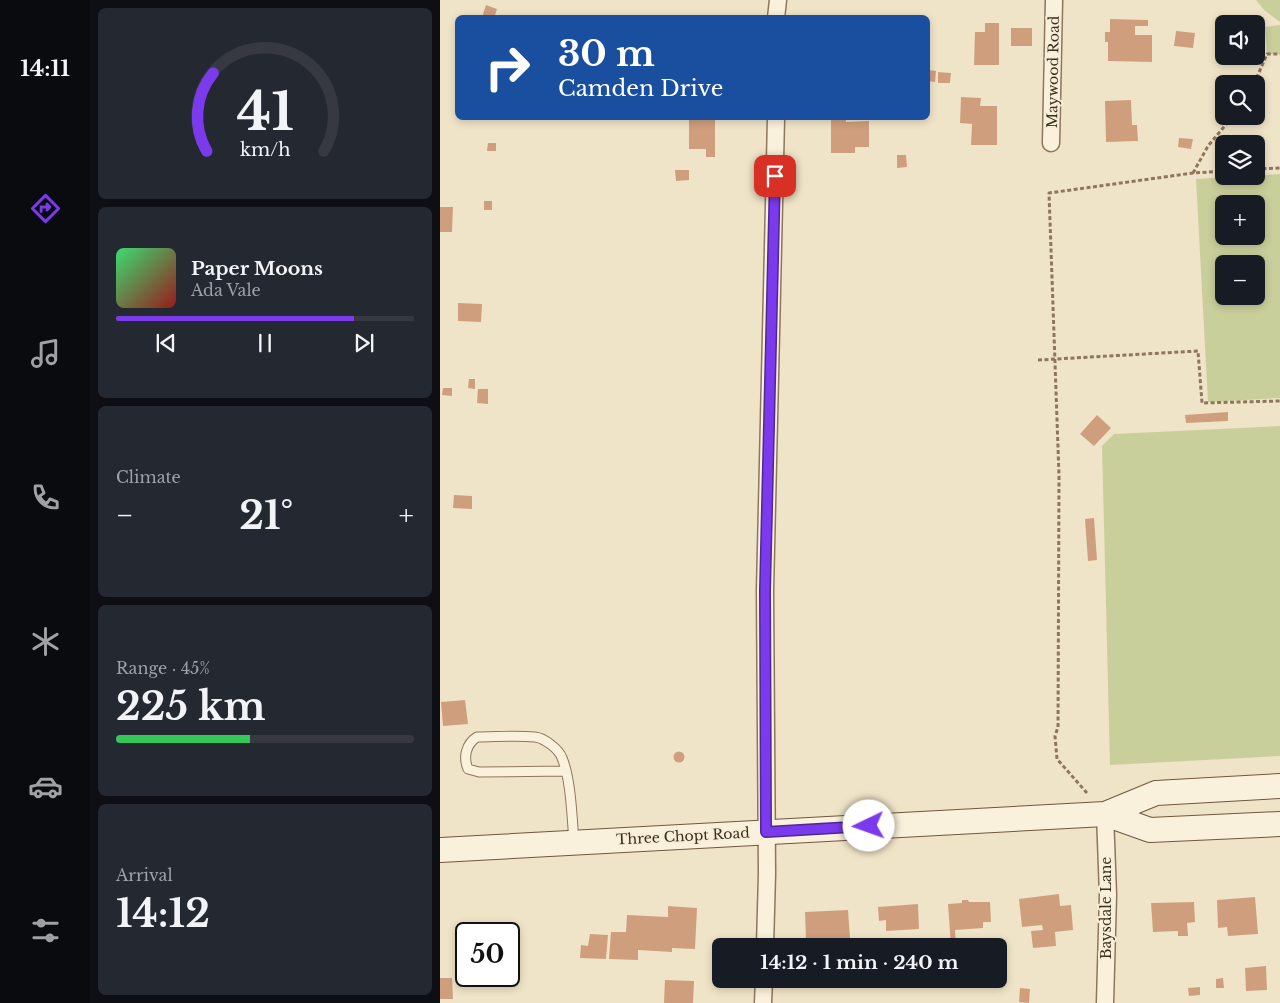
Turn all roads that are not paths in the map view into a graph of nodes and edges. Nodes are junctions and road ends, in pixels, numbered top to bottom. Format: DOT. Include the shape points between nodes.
graph roads {
  1 [pos="778,0"];
  2 [pos="1054,0"];
  3 [pos="776,15"];
  4 [pos="776,120"];
  5 [pos="1051,143"];
  6 [pos="565,770"];
  7 [pos="1280,786"];
  8 [pos="1106,814"];
  9 [pos="1280,824"];
  10 [pos="766,832"];
  11 [pos="574,842"];
  12 [pos="440,850"];
  13 [pos="764,938"];
  14 [pos="764,988"];
  15 [pos="763,1003"];
  16 [pos="1105,1003"];
  1 -- 3 [label="street"];
  2 -- 5 [label="street, Maywood Road"];
  4 -- 10 [label="street" via="765,591"];
  6 -- 6 [label="lane" via="562,756 537,737 477,737 468,747 468,768 479,772"];
  6 -- 11 [label="lane"];
  7 -- 8 [label="main road, Three Chopt Road" via="1156,793"];
  8 -- 9 [label="main road, Three Chopt Road" via="1150,830"];
  8 -- 10 [label="main road, Three Chopt Road"];
  8 -- 16 [label="street, Baysdale Lane"];
  10 -- 11 [label="main road, Three Chopt Road"];
  10 -- 13 [label="street"];
  11 -- 12 [label="main road, Three Chopt Road"];
  14 -- 15 [label="street"];
}
